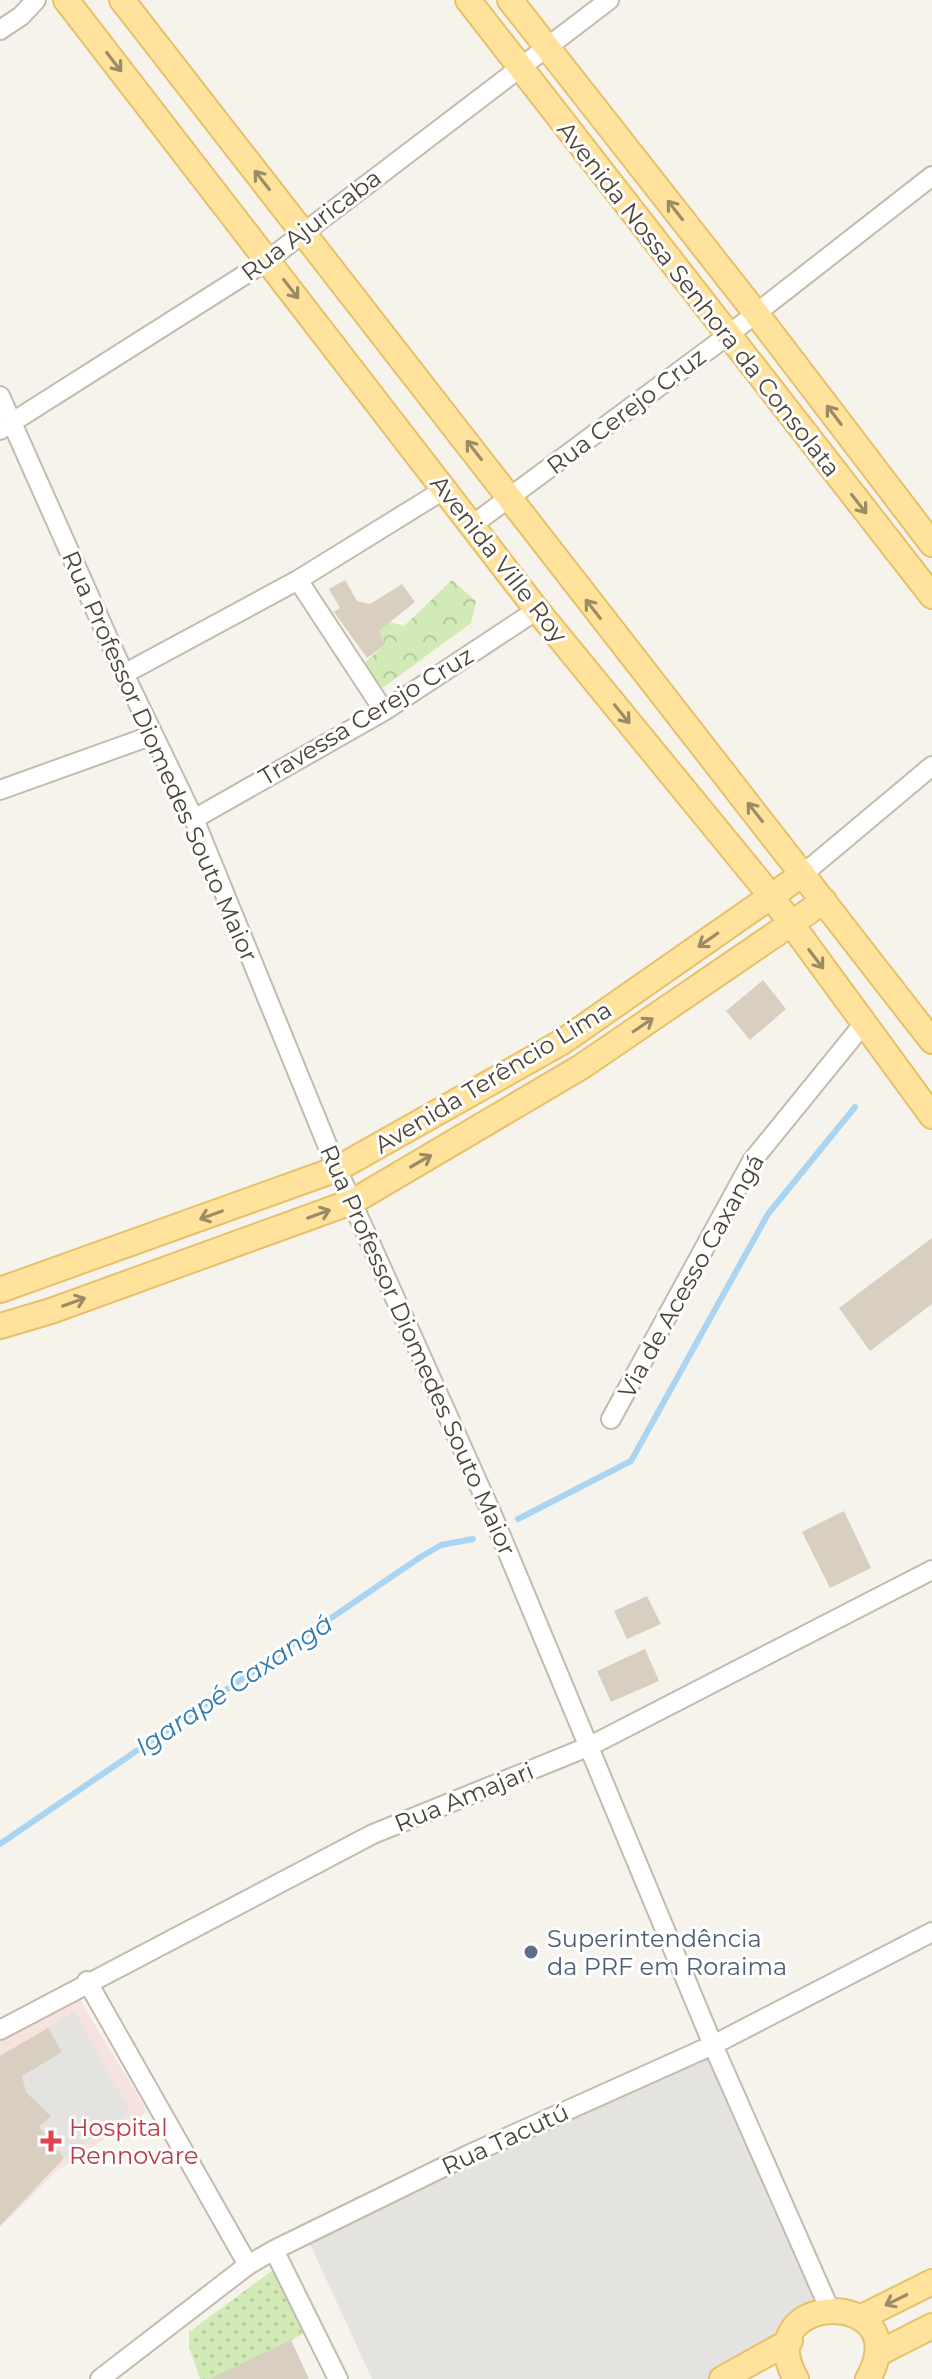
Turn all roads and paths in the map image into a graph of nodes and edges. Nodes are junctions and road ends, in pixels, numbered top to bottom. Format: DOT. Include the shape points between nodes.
graph roads {
  1 [pos="36,0"];
  2 [pos="66,0"];
  3 [pos="122,0"];
  4 [pos="468,0"];
  5 [pos="510,0"];
  6 [pos="609,0"];
  7 [pos="0,30"];
  8 [pos="547,47"];
  9 [pos="519,66"];
  10 [pos="932,176"];
  11 [pos="303,233"];
  12 [pos="268,260"];
  13 [pos="755,312"];
  14 [pos="727,336"];
  15 [pos="0,396"];
  16 [pos="6,428"];
  17 [pos="445,489"];
  18 [pos="511,496"];
  19 [pos="471,526"];
  20 [pos="932,544"];
  21 [pos="298,580"];
  22 [pos="932,596"];
  23 [pos="537,610"];
  24 [pos="124,674"];
  25 [pos="384,711"];
  26 [pos="153,735"];
  27 [pos="932,766"];
  28 [pos="0,790"];
  29 [pos="194,819"];
  30 [pos="803,874"];
  31 [pos="771,896"];
  32 [pos="824,901"];
  33 [pos="790,925"];
  34 [pos="868,1026"];
  35 [pos="932,1041"];
  36 [pos="932,1116"];
  37 [pos="337,1169"];
  38 [pos="354,1201"];
  39 [pos="0,1290"];
  40 [pos="0,1326"];
  41 [pos="611,1419"];
  42 [pos="932,1570"];
  43 [pos="590,1746"];
  44 [pos="932,1932"];
  45 [pos="87,1981"];
  46 [pos="0,2030"];
  47 [pos="713,2045"];
  48 [pos="274,2250"];
  49 [pos="248,2265"];
  50 [pos="932,2282"];
  51 [pos="829,2308"];
  52 [pos="860,2318"];
  53 [pos="932,2326"];
  54 [pos="790,2341"];
  55 [pos="877,2354"];
  56 [pos="106,2376"];
  57 [pos="338,2379"];
  58 [pos="722,2379"];
  59 [pos="796,2379"];
  60 [pos="868,2379"];
  1 -- 7 [label="street"];
  2 -- 12 [label="main road, Avenida Ville Roy, one-way"];
  11 -- 3 [label="main road, Avenida Ville Roy, one-way"];
  4 -- 9 [label="main road, Avenida Nossa Senhora da Consolata"];
  5 -- 8 [label="main road, Avenida Nossa Senhora da Consolata"];
  6 -- 8 [label="street, Rua Ajuricaba"];
  8 -- 9 [label="street, Rua Ajuricaba"];
  13 -- 8 [label="main road, Avenida Nossa Senhora da Consolata, one-way"];
  9 -- 11 [label="street, Rua Ajuricaba"];
  9 -- 14 [label="main road, Avenida Nossa Senhora da Consolata"];
  10 -- 13 [label="street, Rua Cerejo Cruz"];
  11 -- 12 [label="street, Rua Ajuricaba"];
  18 -- 11 [label="main road, Avenida Ville Roy, one-way"];
  12 -- 16 [label="street, Rua Ajuricaba"];
  12 -- 17 [label="main road, Avenida Ville Roy, one-way"];
  13 -- 14 [label="street, Rua Cerejo Cruz"];
  20 -- 13 [label="main road, Avenida Nossa Senhora da Consolata, one-way"];
  14 -- 18 [label="street, Rua Cerejo Cruz"];
  14 -- 22 [label="main road, Avenida Nossa Senhora da Consolata, one-way"];
  15 -- 16 [label="street, Rua Professor Diomedes Souto Maior"];
  16 -- 24 [label="street, Rua Professor Diomedes Souto Maior"];
  17 -- 19 [label="main road, Avenida Ville Roy"];
  17 -- 21 [label="street"];
  18 -- 19 [label="street, Rua Cerejo Cruz"];
  30 -- 18 [label="main road, Avenida Ville Roy, one-way"];
  19 -- 23 [label="main road, Avenida Ville Roy"];
  21 -- 24 [label="street"];
  21 -- 25 [label="street"];
  23 -- 25 [label="street, Travessa Cerejo Cruz"];
  23 -- 31 [label="main road, Avenida Ville Roy, one-way"];
  24 -- 26 [label="street, Rua Professor Diomedes Souto Maior"];
  25 -- 29 [label="street, Travessa Cerejo Cruz"];
  26 -- 28 [label="street"];
  26 -- 29 [label="street, Rua Professor Diomedes Souto Maior"];
  27 -- 30 [label="street, Avenida Terêncio Lima"];
  29 -- 37 [label="street, Rua Professor Diomedes Souto Maior"];
  30 -- 31 [label="main road, Avenida Terêncio Lima"];
  30 -- 32 [label="main road, Avenida Ville Roy"];
  31 -- 33 [label="main road, Avenida Ville Roy"];
  31 -- 37 [label="main road, Avenida Terêncio Lima, one-way" via="562,1042"];
  32 -- 33 [label="main road, Avenida Terêncio Lima"];
  32 -- 35 [label="main road, Avenida Ville Roy"];
  33 -- 34 [label="main road, Avenida Ville Roy, one-way"];
  38 -- 33 [label="main road, Avenida Terêncio Lima, one-way" via="581,1067"];
  34 -- 36 [label="main road, Avenida Ville Roy"];
  34 -- 41 [label="street, Via de Acesso Caxangá" via="752,1161"];
  37 -- 38 [label="street, Rua Professor Diomedes Souto Maior"];
  37 -- 39 [label="main road, Avenida Terêncio Lima, one-way"];
  40 -- 38 [label="main road, Avenida Terêncio Lima, one-way"];
  38 -- 43 [label="street, Rua Professor Diomedes Souto Maior"];
  42 -- 43 [label="street, Rua Amajari"];
  43 -- 45 [label="street, Rua Amajari" via="373,1834"];
  43 -- 47 [label="street, Rua Professor Diomedes Souto Maior"];
  44 -- 47 [label="street, Rua Tacutú"];
  45 -- 46 [label="street, Rua Amajari"];
  45 -- 49 [label="street"];
  47 -- 48 [label="street, Rua Tacutú" via="470,2154"];
  47 -- 51 [label="street, Rua Professor Diomedes Souto Maior"];
  48 -- 49 [label="street, Rua Tacutú"];
  48 -- 57 [label="street"];
  49 -- 56 [label="street, Rua Tacutú"];
  50 -- 52 [label="main road, one-way"];
  51 -- 52 [label="main road"];
  51 -- 54 [label="main road" via="805,2319"];
  52 -- 55 [label="main road"];
  53 -- 55 [label="main road"];
  54 -- 58 [label="main road"];
  54 -- 59 [label="main road" via="788,2360"];
  55 -- 60 [label="main road"];
}
